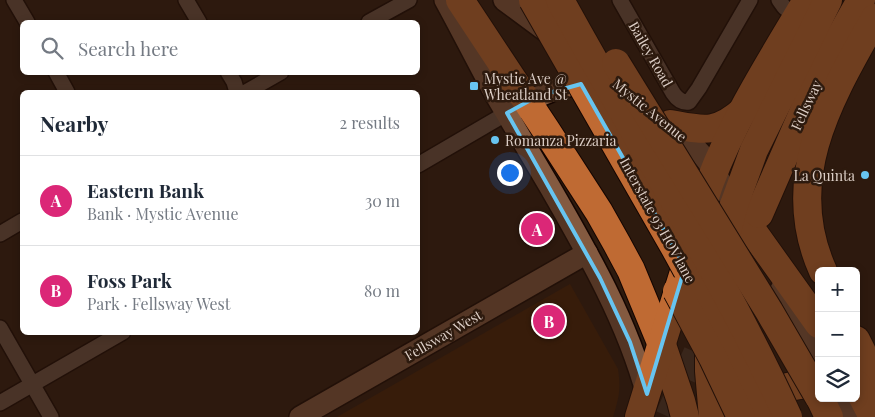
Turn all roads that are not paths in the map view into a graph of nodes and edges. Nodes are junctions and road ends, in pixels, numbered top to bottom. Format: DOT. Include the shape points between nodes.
graph roads {
  1 [pos="14,0"];
  2 [pos="186,0"];
  3 [pos="409,0"];
  4 [pos="446,0"];
  5 [pos="460,0"];
  6 [pos="504,0"];
  7 [pos="512,0"];
  8 [pos="533,0"];
  9 [pos="560,0"];
  10 [pos="573,0"];
  11 [pos="620,0"];
  12 [pos="750,0"];
  13 [pos="828,0"];
  14 [pos="861,0"];
  15 [pos="794,6"];
  16 [pos="875,18"];
  17 [pos="26,20"];
  18 [pos="198,20"];
  19 [pos="373,20"];
  20 [pos="58,75"];
  21 [pos="230,75"];
  22 [pos="276,75"];
  23 [pos="66,90"];
  24 [pos="236,90"];
  25 [pos="250,90"];
  26 [pos="627,90"];
  27 [pos="517,107"];
  28 [pos="744,110"];
  29 [pos="670,124"];
  30 [pos="420,164"];
  31 [pos="714,172"];
  32 [pos="746,209"];
  33 [pos="20,222"];
  34 [pos="0,234"];
  35 [pos="587,253"];
  36 [pos="821,267"];
  37 [pos="689,314"];
  38 [pos="815,318"];
  39 [pos="0,328"];
  40 [pos="118,335"];
  41 [pos="662,345"];
  42 [pos="860,348"];
  43 [pos="815,349"];
  44 [pos="875,378"];
  45 [pos="33,384"];
  46 [pos="815,384"];
  47 [pos="815,391"];
  48 [pos="860,392"];
  49 [pos="821,402"];
  50 [pos="844,402"];
  51 [pos="0,403"];
  52 [pos="646,409"];
  53 [pos="51,417"];
  54 [pos="300,417"];
  55 [pos="685,417"];
  56 [pos="712,417"];
  57 [pos="726,417"];
  58 [pos="730,417"];
  59 [pos="741,417"];
  60 [pos="763,417"];
  61 [pos="788,417"];
  62 [pos="829,417"];
  63 [pos="851,417"];
  64 [pos="873,417"];
  1 -- 17 [label="street"];
  2 -- 18 [label="street"];
  3 -- 19 [label="street"];
  4 -- 27 [label="main road" via="488,80"];
  5 -- 27 [label="highway"];
  6 -- 26 [label="main road, Mystic Avenue"];
  7 -- 37 [label="highway, bridge"];
  8 -- 60 [label="highway, Interstate 93 HOV lane, bridge" via="675,248 730,348"];
  9 -- 61 [label="highway, bridge" via="720,283"];
  10 -- 47 [label="highway, bridge" via="594,27"];
  11 -- 12 [label="street, Bailey Road" via="673,93 686,102 699,88"];
  13 -- 32 [label="highway" via="741,183"];
  14 -- 32 [label="highway, Fellsway"];
  15 -- 28 [label="highway"];
  16 -- 36 [label="highway" via="834,96 812,154 807,208 812,242"];
  20 -- 23 [label="street"];
  21 -- 24 [label="street"];
  22 -- 25 [label="street"];
  26 -- 27 [label="main road" via="577,84 552,90"];
  26 -- 29 [label="main road, Mystic Avenue"];
  27 -- 30 [label="street"];
  27 -- 35 [label="main road"];
  27 -- 41 [label="highway" via="599,212 630,270"];
  28 -- 29 [label="highway" via="711,129"];
  28 -- 31 [label="highway"];
  29 -- 31 [label="main road, Mystic Avenue" via="695,147"];
  31 -- 32 [label="main road, Mystic Avenue"];
  31 -- 41 [label="highway"];
  32 -- 38 [label="highway"];
  32 -- 43 [label="main road, Mystic Avenue"];
  32 -- 56 [label="highway" via="719,264 713,298 709,333"];
  33 -- 34 [label="street"];
  35 -- 52 [label="main road" via="630,342"];
  35 -- 54 [label="main road, Fellsway West"];
  37 -- 57 [label="highway, bridge"];
  37 -- 59 [label="highway, bridge"];
  39 -- 45 [label="street"];
  40 -- 45 [label="street"];
  41 -- 52 [label="highway"];
  41 -- 55 [label="highway"];
  42 -- 44 [label="highway"];
  45 -- 51 [label="street"];
  45 -- 53 [label="street"];
  46 -- 58 [label="highway" via="785,387 762,396"];
  48 -- 64 [label="highway"];
  49 -- 62 [label="highway"];
  50 -- 63 [label="main road"];
}
